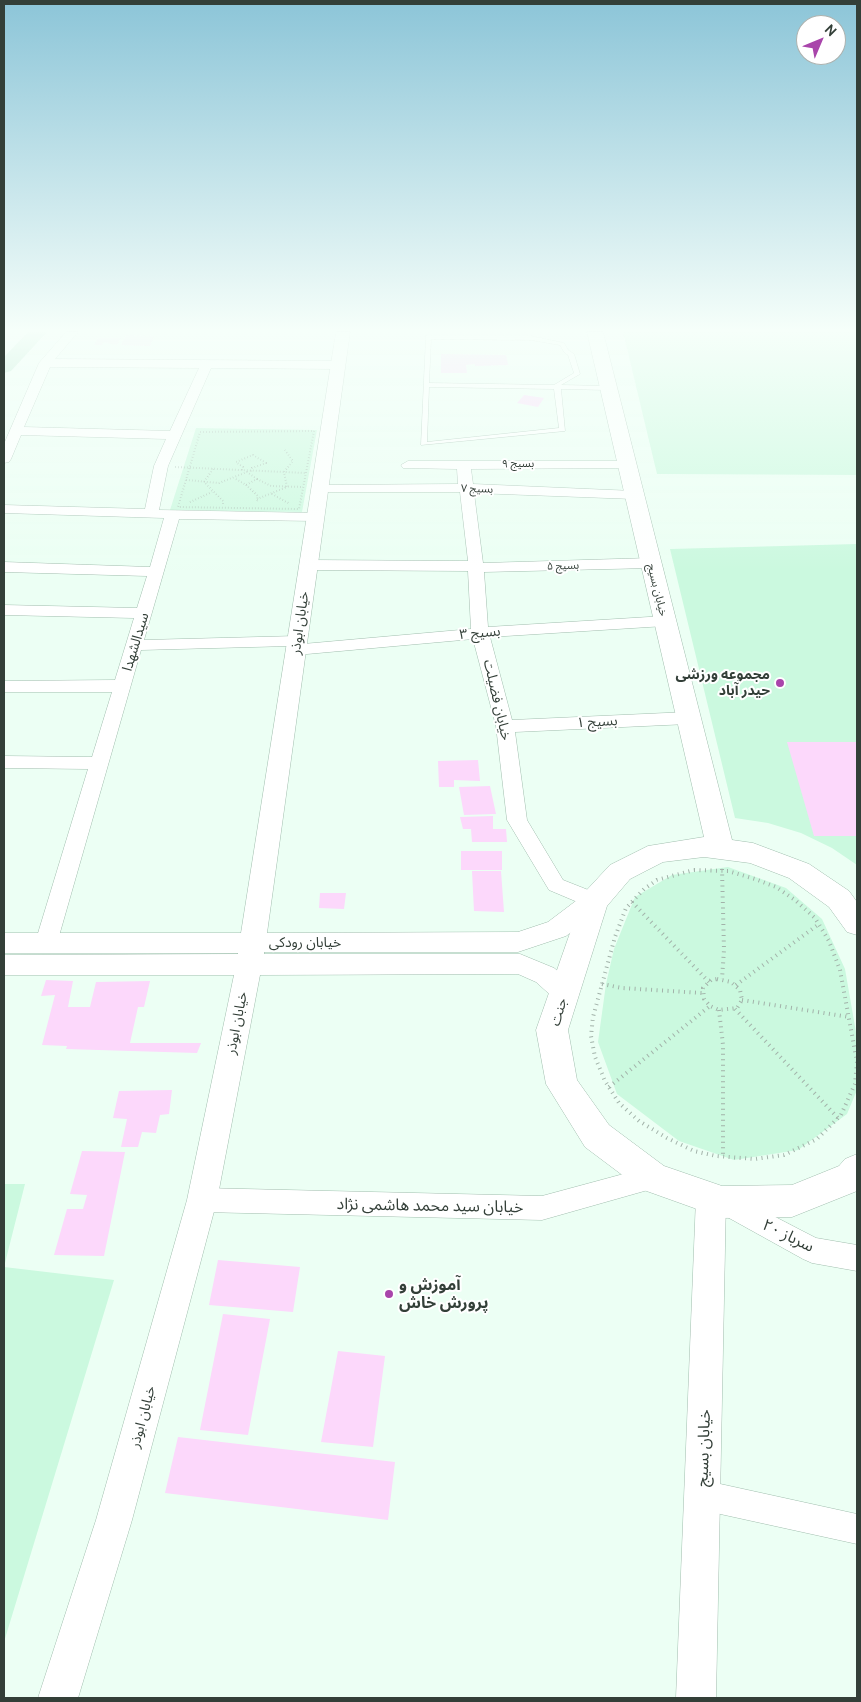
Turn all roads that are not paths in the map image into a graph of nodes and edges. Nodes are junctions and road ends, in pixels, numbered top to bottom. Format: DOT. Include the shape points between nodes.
graph roads {
  1 [pos="24,411"];
  2 [pos="185,411"];
  3 [pos="328,411"];
  4 [pos="425,411"];
  5 [pos="560,411"];
  6 [pos="614,411"];
  7 [pos="16,431"];
  8 [pos="175,435"];
  9 [pos="4,460"];
  10 [pos="463,464"];
  11 [pos="627,464"];
  12 [pos="408,465"];
  13 [pos="313,480"];
  14 [pos="468,488"];
  15 [pos="634,495"];
  16 [pos="4,509"];
  17 [pos="175,511"];
  18 [pos="150,514"];
  19 [pos="315,517"];
  20 [pos="309,558"];
  21 [pos="651,563"];
  22 [pos="475,564"];
  23 [pos="4,566"];
  24 [pos="155,572"];
  25 [pos="4,610"];
  26 [pos="144,613"];
  27 [pos="665,621"];
  28 [pos="480,633"];
  29 [pos="135,645"];
  30 [pos="296,646"];
  31 [pos="4,686"];
  32 [pos="122,686"];
  33 [pos="688,718"];
  34 [pos="505,726"];
  35 [pos="4,762"];
  36 [pos="100,763"];
  37 [pos="721,860"];
  38 [pos="594,901"];
  39 [pos="848,904"];
  40 [pos="857,924"];
  41 [pos="4,943"];
  42 [pos="46,943"];
  43 [pos="250,955"];
  44 [pos="4,965"];
  45 [pos="565,992"];
  46 [pos="857,1170"];
  47 [pos="653,1178"];
  48 [pos="202,1200"];
  49 [pos="716,1200"];
  50 [pos="857,1258"];
  51 [pos="702,1495"];
  52 [pos="857,1529"];
  53 [pos="58,1698"];
  54 [pos="696,1698"];
  1 -- 7 [label="street"];
  2 -- 8 [label="street"];
  3 -- 13 [label="street, خیابان ابوذر"];
  4 -- 5 [label="lane" via="423,444 563,430"];
  6 -- 11 [label="main road, خیابان بسیج"];
  7 -- 8 [label="street"];
  7 -- 9 [label="street"];
  8 -- 18 [label="street" via="162,466"];
  10 -- 11 [label="street, بسیج ۹"];
  10 -- 12 [label="street, بسیج ۹"];
  10 -- 14 [label="street, خیابان فضیلت"];
  11 -- 15 [label="main road, خیابان بسیج"];
  13 -- 14 [label="street, بسیج ۷"];
  13 -- 19 [label="street, خیابان ابوذر"];
  14 -- 15 [label="street, بسیج ۷"];
  14 -- 22 [label="street, خیابان فضیلت"];
  15 -- 21 [label="main road, خیابان بسیج"];
  16 -- 18 [label="street"];
  17 -- 18 [label="street"];
  17 -- 19 [label="street"];
  17 -- 24 [label="street, سیدالشهدا"];
  19 -- 20 [label="street, خیابان ابوذر"];
  20 -- 22 [label="street, بسیج ۵"];
  20 -- 30 [label="street, خیابان ابوذر"];
  21 -- 22 [label="street, بسیج ۵"];
  21 -- 27 [label="main road, خیابان بسیج"];
  22 -- 28 [label="street, خیابان فضیلت"];
  23 -- 24 [label="street"];
  24 -- 26 [label="street, سیدالشهدا"];
  25 -- 26 [label="street"];
  26 -- 29 [label="street, سیدالشهدا"];
  27 -- 28 [label="street, بسیج ۳"];
  27 -- 33 [label="main road, خیابان بسیج"];
  28 -- 30 [label="street, بسیج ۳"];
  28 -- 34 [label="street, خیابان فضیلت"];
  29 -- 30 [label="street, بسیج ۳"];
  29 -- 32 [label="street, سیدالشهدا"];
  30 -- 43 [label="street, خیابان ابوذر"];
  31 -- 32 [label="street"];
  32 -- 36 [label="street, سیدالشهدا"];
  33 -- 34 [label="street, بسیج ۱"];
  33 -- 37 [label="main road, خیابان بسیج"];
  34 -- 38 [label="street, خیابان فضیلت" via="517,820 556,885"];
  35 -- 36 [label="street"];
  36 -- 42 [label="street, سیدالشهدا"];
  37 -- 38 [label="main road, جنت" via="704,847 658,853 620,872"];
  37 -- 39 [label="main road, جنت" via="753,853 800,871"];
  38 -- 43 [label="street, خیابان رودکی" via="557,929 518,942"];
  38 -- 45 [label="main road, جنت"];
  39 -- 40 [label="main road, جنت"];
  41 -- 42 [label="street, خیابان رودکی"];
  42 -- 43 [label="street, خیابان رودکی"];
  43 -- 44 [label="street, خیابان رودکی"];
  43 -- 45 [label="street, خیابان رودکی" via="520,964 545,975"];
  43 -- 48 [label="street, خیابان ابوذر"];
  45 -- 47 [label="main road, جنت" via="552,1030 562,1084 597,1136"];
  46 -- 49 [label="main road, جنت" via="851,1177 792,1201"];
  47 -- 48 [label="street, خیابان سید محمد هاشمی نژاد" via="542,1208"];
  47 -- 49 [label="main road, جنت"];
  48 -- 53 [label="street, خیابان ابوذر" via="114,1520"];
  49 -- 50 [label="street, سرباز ۲۰" via="812,1250"];
  49 -- 51 [label="street, خیابان بسیج"];
  51 -- 52 [label="street"];
  51 -- 54 [label="street, خیابان بسیج"];
}
